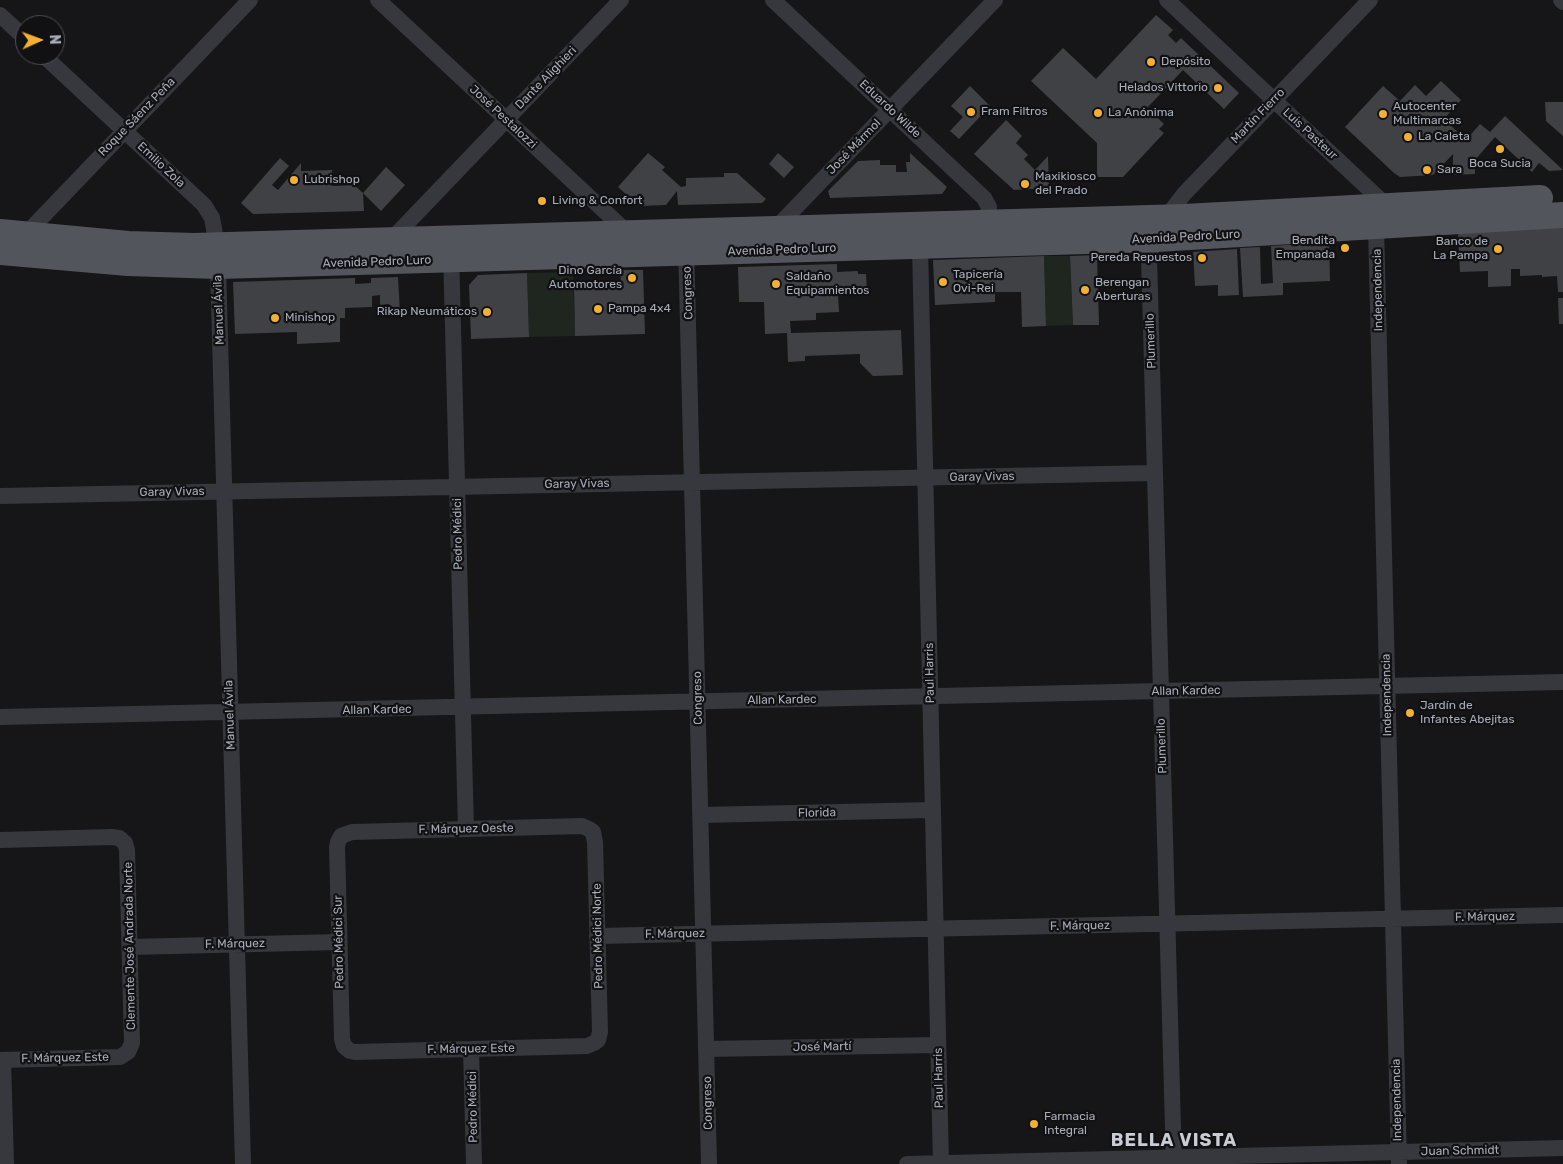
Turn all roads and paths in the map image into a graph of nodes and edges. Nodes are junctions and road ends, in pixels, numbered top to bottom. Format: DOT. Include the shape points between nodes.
graph roads {
  1 [pos="250,0"];
  2 [pos="378,0"];
  3 [pos="621,0"];
  4 [pos="773,0"];
  5 [pos="995,0"];
  6 [pos="1167,0"];
  7 [pos="1370,0"];
  8 [pos="0,15"];
  9 [pos="15,29"];
  10 [pos="54,65"];
  11 [pos="1274,100"];
  12 [pos="890,110"];
  13 [pos="506,120"];
  14 [pos="124,131"];
  15 [pos="1563,196"];
  16 [pos="1563,215"];
  17 [pos="1382,216"];
  18 [pos="980,223"];
  19 [pos="1162,228"];
  20 [pos="775,229"];
  21 [pos="12,233"];
  22 [pos="628,233"];
  23 [pos="405,234"];
  24 [pos="686,242"];
  25 [pos="0,243"];
  26 [pos="920,246"];
  27 [pos="451,249"];
  28 [pos="0,252"];
  29 [pos="217,256"];
  30 [pos="370,262"];
  31 [pos="1154,473"];
  32 [pos="925,478"];
  33 [pos="692,482"];
  34 [pos="457,487"];
  35 [pos="224,491"];
  36 [pos="0,496"];
  37 [pos="1563,682"];
  38 [pos="1387,686"];
  39 [pos="1160,691"];
  40 [pos="930,697"];
  41 [pos="698,702"];
  42 [pos="462,708"];
  43 [pos="230,713"];
  44 [pos="0,717"];
  45 [pos="933,810"];
  46 [pos="701,815"];
  47 [pos="466,829"];
  48 [pos="591,831"];
  49 [pos="341,836"];
  50 [pos="0,840"];
  51 [pos="1563,915"];
  52 [pos="1393,919"];
  53 [pos="1167,924"];
  54 [pos="936,929"];
  55 [pos="704,934"];
  56 [pos="598,936"];
  57 [pos="339,942"];
  58 [pos="236,944"];
  59 [pos="130,947"];
  60 [pos="596,1042"];
  61 [pos="938,1045"];
  62 [pos="346,1048"];
  63 [pos="471,1049"];
  64 [pos="706,1050"];
  65 [pos="128,1052"];
  66 [pos="2,1060"];
  67 [pos="1563,1148"];
  68 [pos="1399,1158"];
  69 [pos="1322,1159"];
  70 [pos="1251,1160"];
  71 [pos="1173,1161"];
  72 [pos="1093,1162"];
  73 [pos="1021,1163"];
  74 [pos="6,1164"];
  75 [pos="243,1164"];
  76 [pos="474,1164"];
  77 [pos="709,1164"];
  78 [pos="907,1164"];
  79 [pos="941,1164"];
  1 -- 14 [label="street, Roque Sáenz Peña"];
  2 -- 13 [label="street, José Pestalozzi"];
  3 -- 13 [label="street, Dante Alighieri"];
  4 -- 12 [label="street, Eduardo Wilde"];
  5 -- 12 [label="street, José Mármol"];
  6 -- 11 [label="street, Luis Pasteur"];
  7 -- 11 [label="street, Martín Fierro"];
  8 -- 9 [label="street"];
  10 -- 14 [label="street, Emilio Zola"];
  11 -- 17 [label="street, Luis Pasteur"];
  11 -- 19 [label="street, Martín Fierro" via="1174,205"];
  12 -- 18 [label="street, Eduardo Wilde" via="986,200 988,215"];
  12 -- 20 [label="street, José Mármol"];
  13 -- 22 [label="street, José Pestalozzi"];
  13 -- 23 [label="street, Dante Alighieri"];
  14 -- 21 [label="street, Roque Sáenz Peña"];
  14 -- 29 [label="street, Emilio Zola" via="207,209 214,223"];
  15 -- 17 [label="main road, Avenida Pedro Luro"];
  16 -- 17 [label="main road, Avenida Pedro Luro"];
  17 -- 19 [label="main road, Avenida Pedro Luro"];
  17 -- 38 [label="street, Independencia"];
  18 -- 19 [label="main road, Avenida Pedro Luro"];
  18 -- 20 [label="main road, Avenida Pedro Luro"];
  18 -- 26 [label="street"];
  19 -- 26 [label="main road, Avenida Pedro Luro"];
  19 -- 31 [label="street, Plumerillo" via="1150,250 1148,264"];
  20 -- 24 [label="main road, Avenida Pedro Luro"];
  21 -- 25 [label="street" via="15,239"];
  21 -- 29 [label="main road, Avenida Pedro Luro"];
  22 -- 24 [label="main road, Avenida Pedro Luro"];
  22 -- 27 [label="main road, Avenida Pedro Luro"];
  23 -- 27 [label="main road, Avenida Pedro Luro"];
  23 -- 29 [label="main road, Avenida Pedro Luro"];
  23 -- 30 [label="street, Dante Alighieri"];
  24 -- 26 [label="main road, Avenida Pedro Luro"];
  24 -- 27 [label="main road, Avenida Pedro Luro"];
  24 -- 33 [label="street, Congreso"];
  26 -- 32 [label="street, Paul Harris"];
  27 -- 30 [label="main road, Avenida Pedro Luro"];
  27 -- 34 [label="street, Pedro Médici"];
  28 -- 29 [label="main road, Avenida Pedro Luro" via="128,263"];
  29 -- 30 [label="main road, Avenida Pedro Luro"];
  29 -- 35 [label="street, Manuel Ávila"];
  31 -- 32 [label="street, Garay Vivas"];
  31 -- 39 [label="street, Plumerillo"];
  32 -- 33 [label="street, Garay Vivas"];
  32 -- 40 [label="street, Paul Harris"];
  33 -- 34 [label="street, Garay Vivas"];
  33 -- 41 [label="street, Congreso"];
  34 -- 35 [label="street, Garay Vivas"];
  34 -- 42 [label="street, Pedro Médici"];
  35 -- 36 [label="street, Garay Vivas"];
  35 -- 43 [label="street, Manuel Ávila"];
  37 -- 38 [label="street, Allan Kardec"];
  38 -- 39 [label="street, Allan Kardec"];
  38 -- 52 [label="street, Independencia"];
  39 -- 40 [label="street, Allan Kardec"];
  39 -- 53 [label="street, Plumerillo"];
  40 -- 41 [label="street, Allan Kardec"];
  40 -- 45 [label="street, Paul Harris"];
  41 -- 42 [label="street, Allan Kardec"];
  41 -- 46 [label="street, Congreso"];
  42 -- 43 [label="street, Allan Kardec"];
  42 -- 47 [label="street, Pedro Médici"];
  43 -- 44 [label="street, Allan Kardec"];
  43 -- 58 [label="street, Manuel Ávila"];
  45 -- 46 [label="street, Florida"];
  45 -- 54 [label="street, Paul Harris"];
  46 -- 55 [label="street, Congreso"];
  47 -- 48 [label="street, F. Márquez Oeste" via="582,826"];
  47 -- 49 [label="street, F. Márquez Oeste" via="352,832"];
  48 -- 56 [label="street, Pedro Médici Norte" via="596,842"];
  49 -- 57 [label="street, Pedro Médici Sur" via="337,847"];
  50 -- 59 [label="street, Clemente José Andrada Norte" via="112,837 123,841 128,850"];
  51 -- 52 [label="street, F. Márquez"];
  52 -- 53 [label="street, F. Márquez"];
  52 -- 68 [label="street, Independencia"];
  53 -- 54 [label="street, F. Márquez"];
  53 -- 71 [label="street, Plumerillo"];
  54 -- 55 [label="street, F. Márquez"];
  54 -- 61 [label="street, Paul Harris"];
  55 -- 56 [label="street, F. Márquez"];
  55 -- 64 [label="street, Congreso"];
  56 -- 60 [label="street, Pedro Médici Norte" via="600,1032"];
  57 -- 58 [label="street, F. Márquez"];
  57 -- 62 [label="street, Pedro Médici Sur" via="342,1039"];
  58 -- 59 [label="street, F. Márquez"];
  58 -- 75 [label="street, Manuel Ávila"];
  59 -- 65 [label="street, Clemente José Andrada Norte" via="132,1043"];
  60 -- 63 [label="street, F. Márquez Este" via="587,1046"];
  61 -- 64 [label="street, José Martí"];
  61 -- 79 [label="street, Paul Harris"];
  62 -- 63 [label="street, F. Márquez Este" via="355,1052"];
  63 -- 76 [label="street, Pedro Médici"];
  64 -- 77 [label="street, Congreso"];
  65 -- 66 [label="street, F. Márquez Este" via="117,1057"];
  66 -- 74 [label="street"];
  67 -- 68 [label="street, Juan Schmidt"];
  68 -- 69 [label="street, Juan Schmidt"];
  69 -- 70 [label="street, Juan Schmidt"];
  70 -- 71 [label="street, Juan Schmidt"];
  71 -- 72 [label="street, Juan Schmidt"];
  72 -- 73 [label="street, Juan Schmidt"];
  73 -- 79 [label="street, Juan Schmidt"];
  78 -- 79 [label="street, Juan Schmidt"];
}
